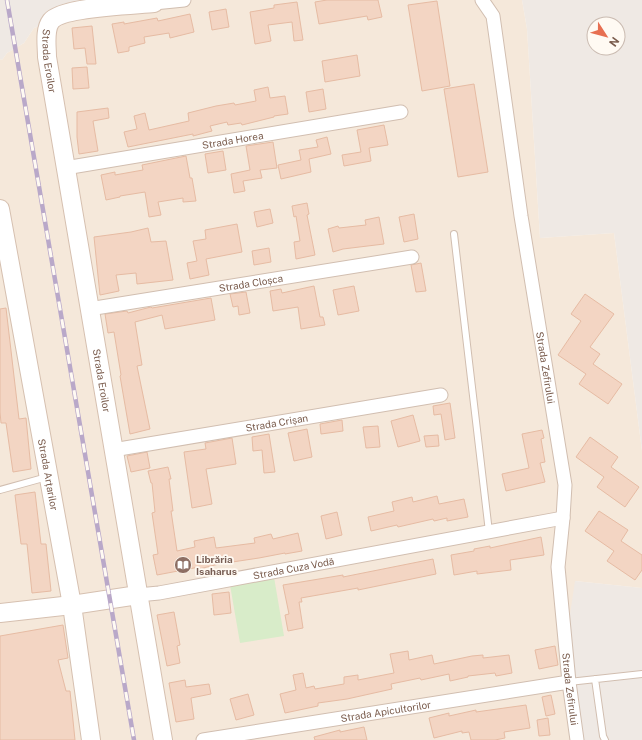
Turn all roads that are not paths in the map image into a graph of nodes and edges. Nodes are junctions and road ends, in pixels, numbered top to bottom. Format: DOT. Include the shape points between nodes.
graph roads {
  1 [pos="184,0"];
  2 [pos="482,0"];
  3 [pos="153,1"];
  4 [pos="401,112"];
  5 [pos="65,168"];
  6 [pos="0,209"];
  7 [pos="454,234"];
  8 [pos="412,257"];
  9 [pos="89,309"];
  10 [pos="441,395"];
  11 [pos="113,450"];
  12 [pos="49,476"];
  13 [pos="0,490"];
  14 [pos="563,518"];
  15 [pos="489,532"];
  16 [pos="138,595"];
  17 [pos="72,605"];
  18 [pos="0,613"];
  19 [pos="642,674"];
  20 [pos="595,679"];
  21 [pos="569,682"];
  22 [pos="91,740"];
  23 [pos="163,740"];
  24 [pos="203,740"];
  25 [pos="577,740"];
  26 [pos="605,740"];
  1 -- 3 [label="street"];
  2 -- 14 [label="street, Strada Zefirului" via="493,16 521,216 565,485"];
  3 -- 5 [label="street, Strada Eroilor" via="60,14 51,21 47,33 47,57"];
  4 -- 5 [label="street, Strada Horea"];
  5 -- 9 [label="street, Strada Eroilor"];
  6 -- 12 [label="street, Strada Arțarilor"];
  7 -- 15 [label="lane"];
  8 -- 9 [label="street, Strada Cloșca"];
  9 -- 11 [label="street, Strada Eroilor"];
  10 -- 11 [label="street, Strada Crișan"];
  11 -- 16 [label="street, Strada Eroilor"];
  12 -- 13 [label="lane"];
  12 -- 17 [label="street, Strada Arțarilor"];
  14 -- 15 [label="street, Strada Cuza Vodă"];
  14 -- 21 [label="street, Strada Zefirului" via="558,567"];
  15 -- 16 [label="street, Strada Cuza Vodă"];
  16 -- 17 [label="street, Strada Cuza Vodă"];
  16 -- 23 [label="street, Strada Eroilor"];
  17 -- 18 [label="street, Strada Cuza Vodă"];
  17 -- 22 [label="street, Strada Arțarilor"];
  19 -- 20 [label="lane"];
  20 -- 21 [label="lane"];
  20 -- 26 [label="lane"];
  21 -- 24 [label="street, Strada Apicultorilor"];
  21 -- 25 [label="street, Strada Zefirului"];
}
